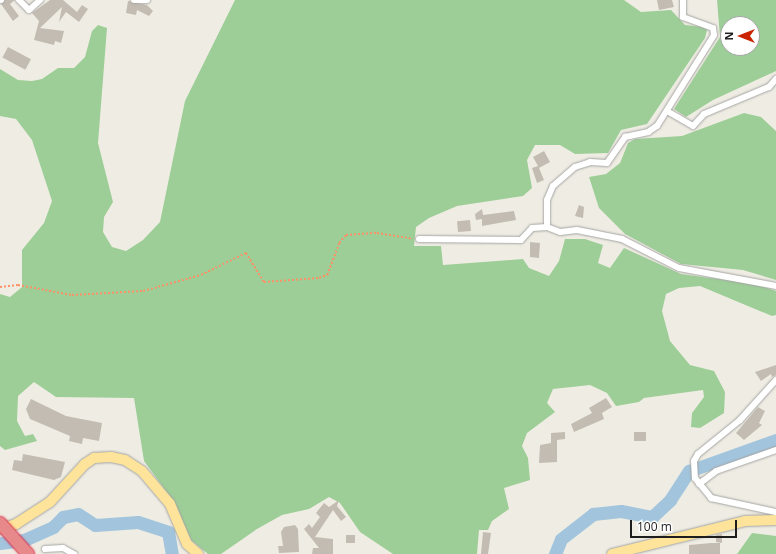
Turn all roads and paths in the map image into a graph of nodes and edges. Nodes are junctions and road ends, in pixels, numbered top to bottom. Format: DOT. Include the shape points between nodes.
graph roads {
  1 [pos="19,0"];
  2 [pos="40,0"];
  3 [pos="134,0"];
  4 [pos="147,0"];
  5 [pos="683,0"];
  6 [pos="776,79"];
  7 [pos="667,112"];
  8 [pos="547,227"];
  9 [pos="419,239"];
  10 [pos="776,286"];
  11 [pos="0,287"];
  12 [pos="776,380"];
  13 [pos="776,450"];
  14 [pos="699,484"];
  15 [pos="776,512"];
  16 [pos="776,520"];
  17 [pos="0,523"];
  18 [pos="0,529"];
  19 [pos="45,548"];
  20 [pos="28,554"];
  21 [pos="74,554"];
  22 [pos="198,554"];
  23 [pos="612,554"];
  1 -- 2 [label="street" via="29,10"];
  3 -- 4 [label="street"];
  5 -- 7 [label="street" via="684,17 713,28 714,35"];
  6 -- 7 [label="street" via="769,87 704,114 693,126"];
  7 -- 8 [label="street" via="648,132 625,137 607,163 590,162 562,176 547,200"];
  8 -- 9 [label="street" via="532,228 521,240"];
  8 -- 10 [label="street" via="560,232 577,230 622,239 679,268"];
  9 -- 11 [label="path" via="377,233 346,235 339,243 327,275 319,278 264,282 246,253 201,275 143,291 72,295 18,285"];
  12 -- 14 [label="street" via="740,420 698,454 694,461"];
  13 -- 14 [label="street" via="716,471"];
  14 -- 15 [label="street" via="711,498"];
  16 -- 23 [label="main road" via="745,521"];
  17 -- 20 [label="highway, bridge"];
  18 -- 22 [label="main road" via="21,521 50,502 85,464 94,458 111,457 125,460 142,471 170,504 187,544"];
  19 -- 21 [label="street" via="63,548"];
}
